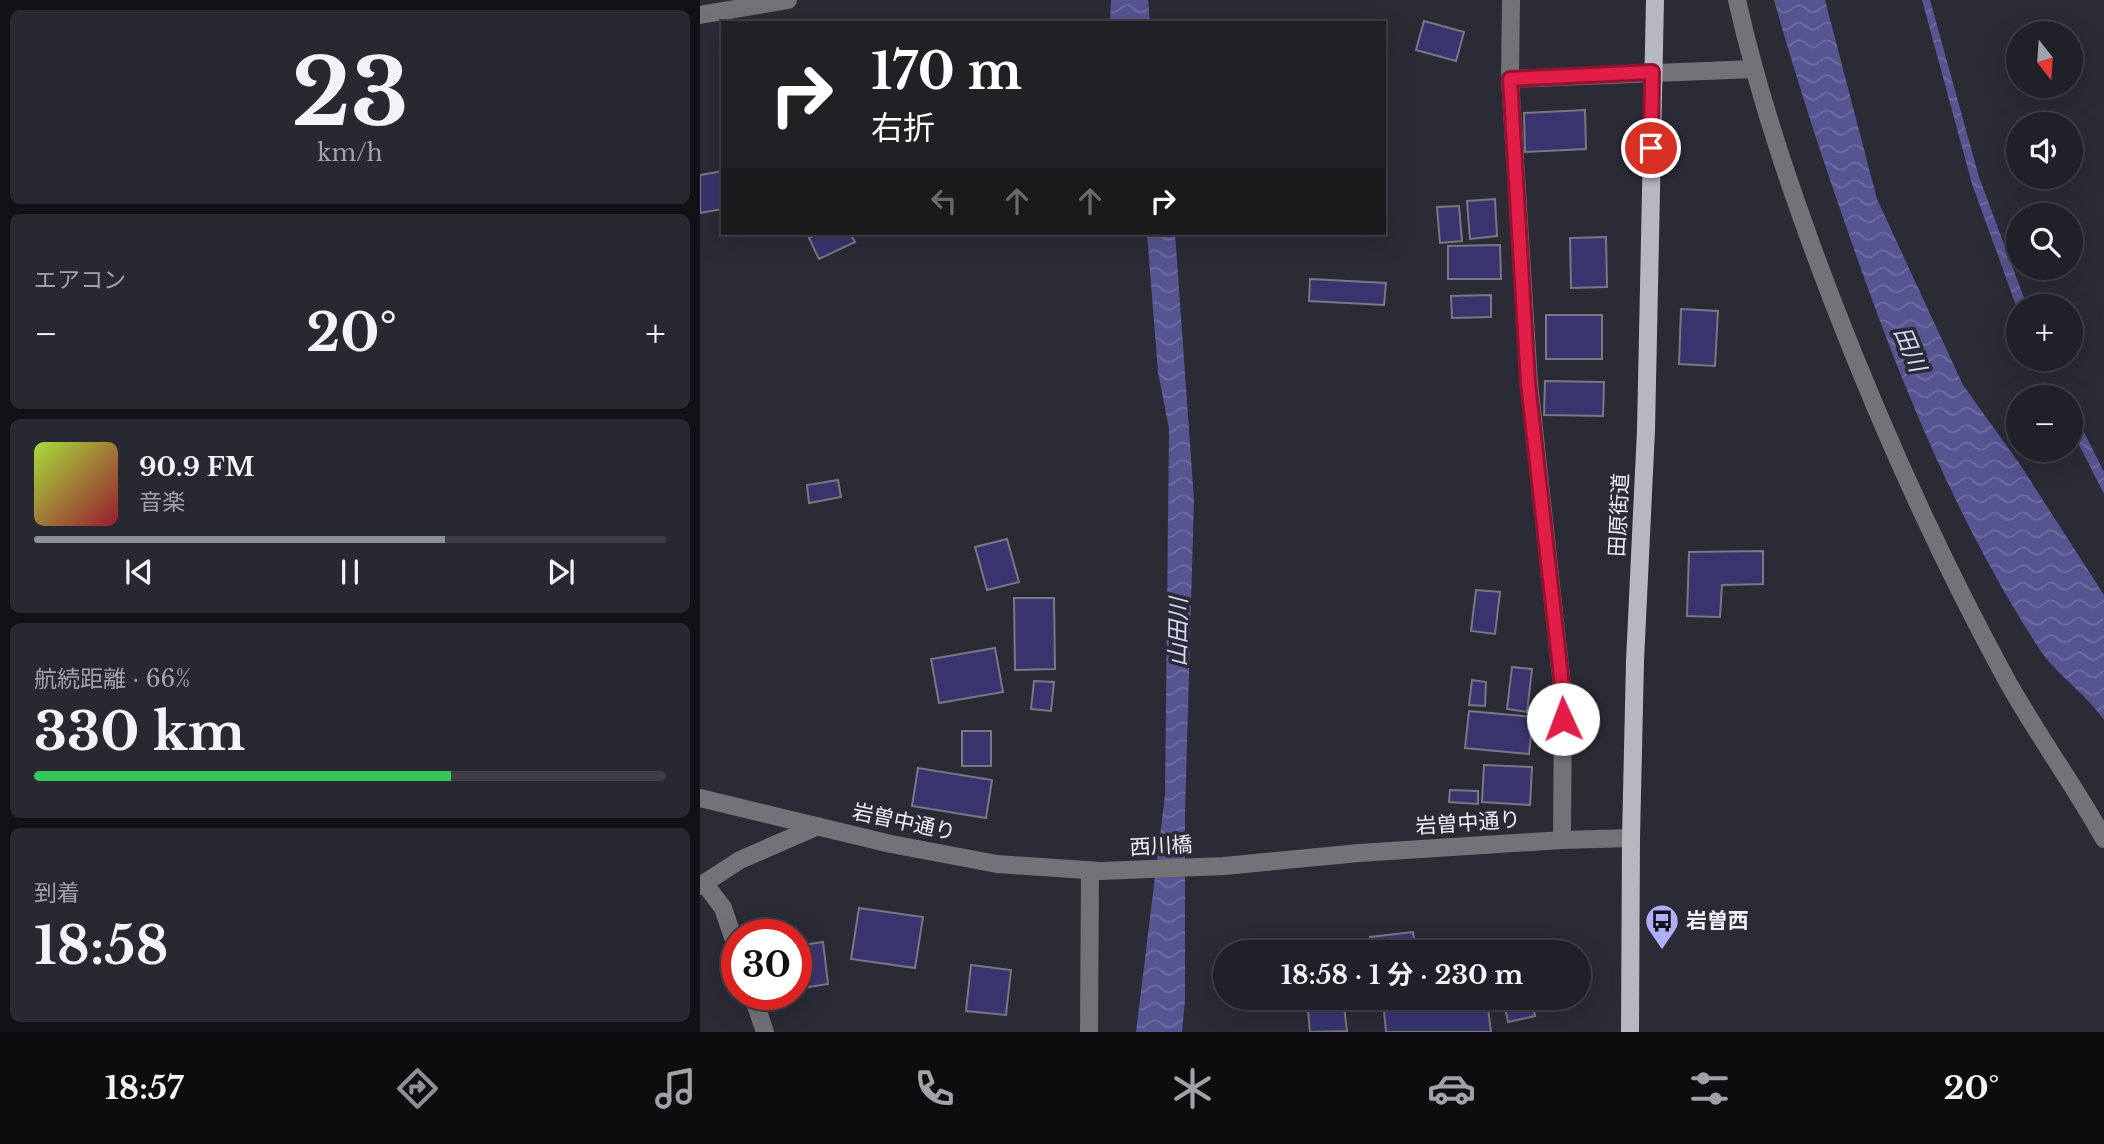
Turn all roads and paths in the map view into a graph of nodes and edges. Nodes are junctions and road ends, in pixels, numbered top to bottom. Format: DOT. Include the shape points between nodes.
graph roads {
  1 [pos="788,0"];
  2 [pos="1511,0"];
  3 [pos="1654,0"];
  4 [pos="1737,0"];
  5 [pos="700,15"];
  6 [pos="1753,69"];
  7 [pos="1652,72"];
  8 [pos="1510,79"];
  9 [pos="700,798"];
  10 [pos="818,826"];
  11 [pos="1631,838"];
  12 [pos="2104,839"];
  13 [pos="1562,840"];
  14 [pos="1224,866"];
  15 [pos="1096,870"];
  16 [pos="702,884"];
  17 [pos="727,919"];
  18 [pos="757,1010"];
  19 [pos="765,1032"];
  20 [pos="1089,1032"];
  21 [pos="1630,1032"];
  1 -- 5 [label="street"];
  2 -- 8 [label="street"];
  3 -- 7 [label="main road, 田原街道"];
  4 -- 6 [label="street"];
  6 -- 7 [label="street"];
  6 -- 12 [label="street" via="1797,207 1864,384 1919,509 2006,679"];
  7 -- 8 [label="street"];
  7 -- 11 [label="main road, 田原街道" via="1646,430"];
  8 -- 13 [label="street" via="1528,383 1563,695"];
  9 -- 10 [label="street, 岩曽中通り"];
  10 -- 15 [label="street, 岩曽中通り" via="997,864"];
  10 -- 16 [label="street" via="740,860"];
  11 -- 13 [label="street, 岩曽中通り"];
  11 -- 21 [label="main road, 田原街道"];
  13 -- 14 [label="street, 岩曽中通り"];
  14 -- 15 [label="street, 西川橋"];
  15 -- 20 [label="street"];
  16 -- 17 [label="street"];
  18 -- 19 [label="street"];
}
